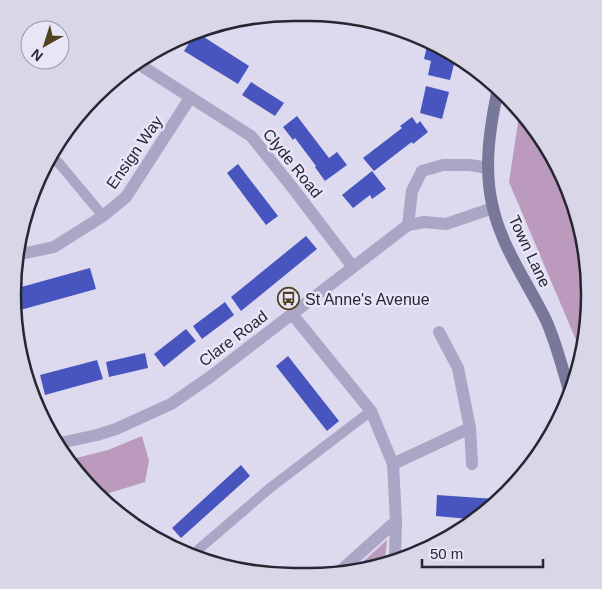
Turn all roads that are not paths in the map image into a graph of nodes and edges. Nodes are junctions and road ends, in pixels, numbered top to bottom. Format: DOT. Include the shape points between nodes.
graph roads {
  1 [pos="143,67"];
  2 [pos="496,97"];
  3 [pos="190,98"];
  4 [pos="56,162"];
  5 [pos="488,168"];
  6 [pos="493,208"];
  7 [pos="103,216"];
  8 [pos="408,225"];
  9 [pos="25,252"];
  10 [pos="353,267"];
  11 [pos="292,314"];
  12 [pos="439,332"];
  13 [pos="566,381"];
  14 [pos="371,411"];
  15 [pos="470,428"];
  16 [pos="65,442"];
  17 [pos="393,464"];
  18 [pos="472,464"];
  19 [pos="396,521"];
  20 [pos="198,550"];
  21 [pos="395,553"];
  22 [pos="347,564"];
  1 -- 3 [label="street, Clyde Road"];
  2 -- 5 [label="main road, Town Lane" via="489,131"];
  3 -- 7 [label="street, Ensign Way" via="126,197"];
  3 -- 10 [label="street, Clyde Road" via="251,136"];
  4 -- 7 [label="lane"];
  5 -- 6 [label="main road, Town Lane"];
  5 -- 8 [label="street" via="443,165 422,171 412,191"];
  6 -- 8 [label="street" via="446,224 424,222"];
  6 -- 13 [label="main road, Town Lane" via="506,244 546,320"];
  7 -- 9 [label="street, Ensign Way" via="54,247"];
  8 -- 10 [label="street, Clare Road"];
  10 -- 11 [label="street, Clare Road"];
  11 -- 14 [label="street"];
  11 -- 16 [label="street, Clare Road" via="171,404 97,436"];
  12 -- 15 [label="street" via="458,368"];
  14 -- 17 [label="street"];
  14 -- 20 [label="lane" via="270,488"];
  15 -- 17 [label="street"];
  15 -- 18 [label="street"];
  17 -- 19 [label="street"];
  19 -- 21 [label="street"];
  19 -- 22 [label="street"];
}
